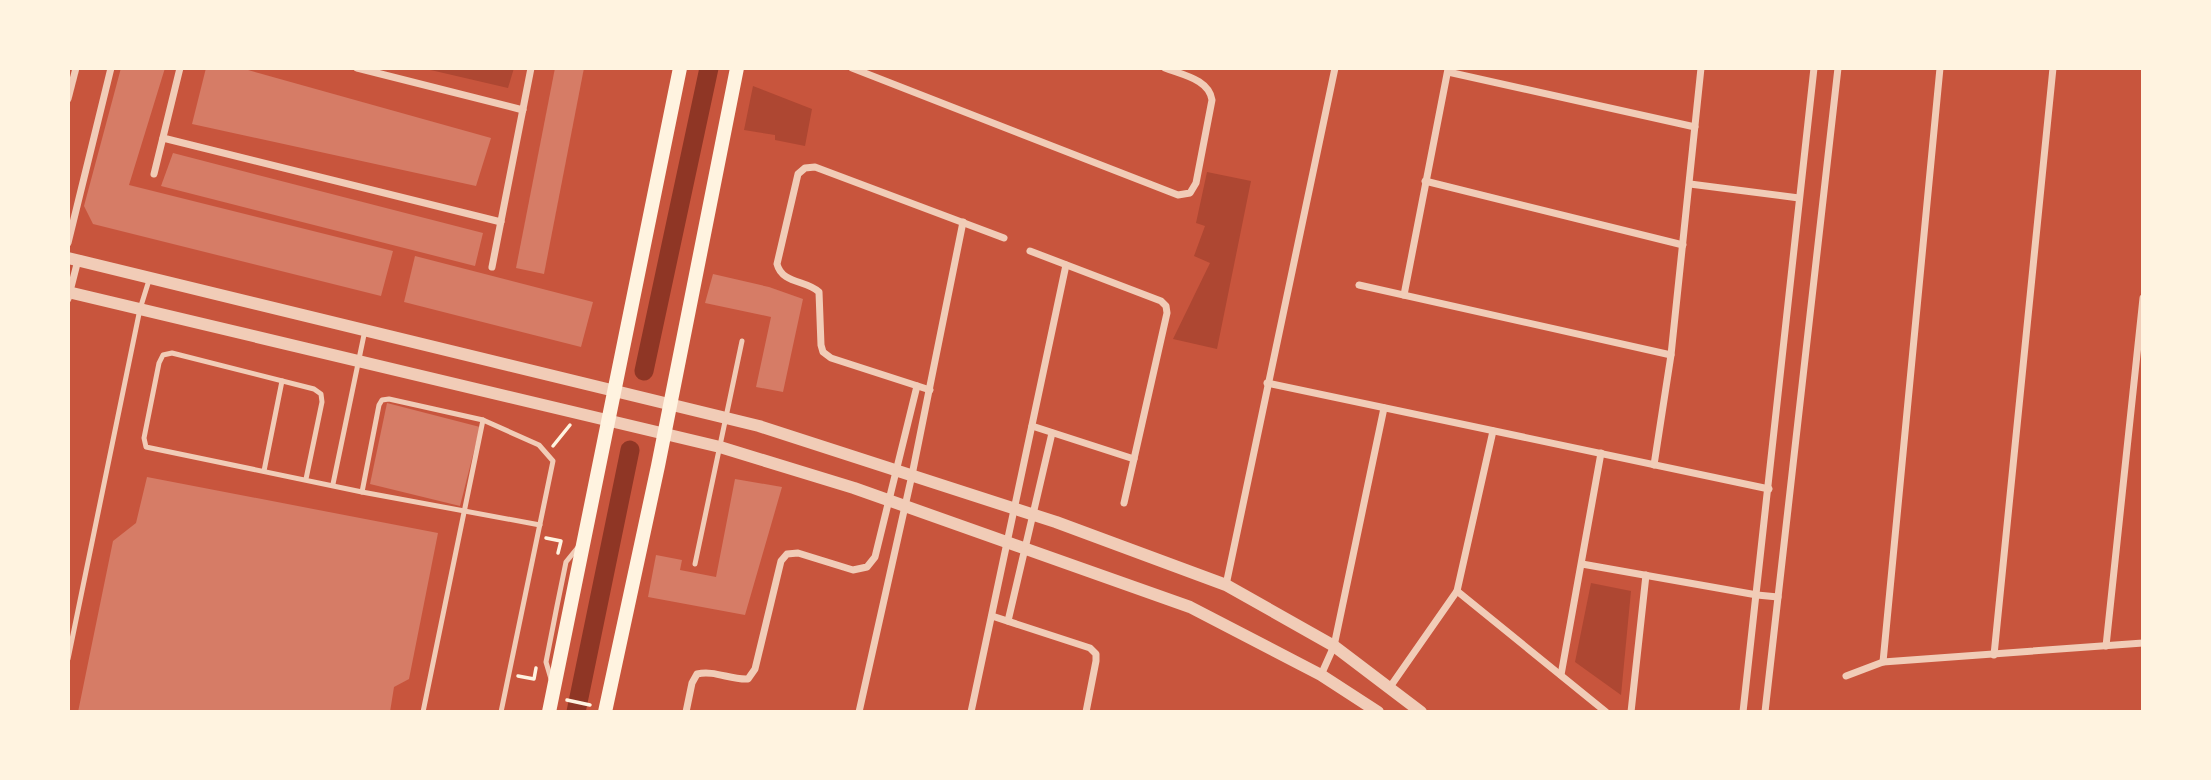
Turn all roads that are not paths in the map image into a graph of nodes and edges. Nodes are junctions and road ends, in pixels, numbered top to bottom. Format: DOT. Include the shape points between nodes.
graph roads {
  1 [pos="76,68"];
  2 [pos="111,68"];
  3 [pos="180,68"];
  4 [pos="357,68"];
  5 [pos="531,68"];
  6 [pos="680,68"];
  7 [pos="737,68"];
  8 [pos="852,68"];
  9 [pos="1165,68"];
  10 [pos="1335,68"];
  11 [pos="1700,68"];
  12 [pos="1814,68"];
  13 [pos="1838,68"];
  14 [pos="1940,68"];
  15 [pos="2053,68"];
  16 [pos="1448,70"];
  17 [pos="68,99"];
  18 [pos="523,110"];
  19 [pos="1695,127"];
  20 [pos="163,138"];
  21 [pos="154,174"];
  22 [pos="1426,181"];
  23 [pos="1690,184"];
  24 [pos="1800,198"];
  25 [pos="501,222"];
  26 [pos="962,222"];
  27 [pos="1004,238"];
  28 [pos="68,243"];
  29 [pos="1684,245"];
  30 [pos="1030,251"];
  31 [pos="73,259"];
  32 [pos="1066,265"];
  33 [pos="492,267"];
  34 [pos="150,277"];
  35 [pos="1359,285"];
  36 [pos="69,294"];
  37 [pos="1405,295"];
  38 [pos="2143,298"];
  39 [pos="140,309"];
  40 [pos="365,330"];
  41 [pos="742,341"];
  42 [pos="1671,355"];
  43 [pos="357,362"];
  44 [pos="282,381"];
  45 [pos="1267,383"];
  46 [pos="917,386"];
  47 [pos="930,390"];
  48 [pos="615,392"];
  49 [pos="670,404"];
  50 [pos="1384,408"];
  51 [pos="726,418"];
  52 [pos="483,420"];
  53 [pos="608,422"];
  54 [pos="1032,426"];
  55 [pos="1493,431"];
  56 [pos="1052,433"];
  57 [pos="664,435"];
  58 [pos="720,447"];
  59 [pos="1601,453"];
  60 [pos="1134,460"];
  61 [pos="1654,465"];
  62 [pos="896,470"];
  63 [pos="264,471"];
  64 [pos="912,475"];
  65 [pos="306,480"];
  66 [pos="333,484"];
  67 [pos="1769,489"];
  68 [pos="362,492"];
  69 [pos="889,500"];
  70 [pos="1124,503"];
  71 [pos="906,506"];
  72 [pos="1015,509"];
  73 [pos="464,510"];
  74 [pos="1033,515"];
  75 [pos="540,525"];
  76 [pos="1007,541"];
  77 [pos="1025,547"];
  78 [pos="695,564"];
  79 [pos="1582,564"];
  80 [pos="1646,575"];
  81 [pos="1226,585"];
  82 [pos="1457,591"];
  83 [pos="1757,595"];
  84 [pos="1778,597"];
  85 [pos="992,616"];
  86 [pos="1008,621"];
  87 [pos="2143,643"];
  88 [pos="1334,646"];
  89 [pos="2106,646"];
  90 [pos="1994,655"];
  91 [pos="68,659"];
  92 [pos="1883,662"];
  93 [pos="1321,675"];
  94 [pos="1561,675"];
  95 [pos="1846,676"];
  96 [pos="1390,687"];
  97 [pos="1371,709"];
  98 [pos="423,712"];
  99 [pos="501,712"];
  100 [pos="549,712"];
  101 [pos="605,712"];
  102 [pos="686,712"];
  103 [pos="859,712"];
  104 [pos="971,712"];
  105 [pos="1086,712"];
  106 [pos="1421,712"];
  107 [pos="1606,712"];
  108 [pos="1631,712"];
  109 [pos="1743,712"];
  110 [pos="1765,712"];
  1 -- 17 [label="street"];
  2 -- 28 [label="street"];
  3 -- 20 [label="street"];
  4 -- 18 [label="street"];
  5 -- 18 [label="street"];
  6 -- 48 [label="main road"];
  7 -- 49 [label="main road"];
  8 -- 9 [label="street" via="1178,195 1189,192 1196,183 1212,100 1203,83"];
  10 -- 45 [label="street"];
  11 -- 19 [label="street"];
  12 -- 24 [label="street"];
  13 -- 84 [label="street"];
  14 -- 92 [label="street"];
  15 -- 90 [label="street"];
  16 -- 19 [label="street"];
  16 -- 22 [label="street"];
  18 -- 25 [label="street"];
  19 -- 23 [label="street"];
  20 -- 21 [label="street"];
  20 -- 25 [label="street"];
  22 -- 29 [label="street"];
  22 -- 37 [label="street"];
  23 -- 24 [label="street"];
  23 -- 29 [label="street"];
  24 -- 67 [label="street"];
  25 -- 33 [label="street"];
  26 -- 27 [label="street"];
  26 -- 46 [label="street" via="815,167 797,174 777,264 785,277 820,292 823,352"];
  26 -- 47 [label="street"];
  29 -- 42 [label="street"];
  30 -- 32 [label="street"];
  31 -- 34 [label="street"];
  31 -- 36 [label="street"];
  32 -- 54 [label="street"];
  32 -- 60 [label="street" via="1166,306"];
  34 -- 39 [label="lane"];
  34 -- 40 [label="street"];
  35 -- 37 [label="street"];
  36 -- 39 [label="street"];
  37 -- 42 [label="street"];
  38 -- 89 [label="street"];
  39 -- 43 [label="street"];
  39 -- 91 [label="lane"];
  40 -- 43 [label="lane"];
  40 -- 48 [label="street"];
  41 -- 51 [label="lane"];
  42 -- 61 [label="street"];
  43 -- 53 [label="street"];
  43 -- 66 [label="lane"];
  44 -- 63 [label="lane"];
  44 -- 63 [label="lane" via="172,354 163,355 159,363 146,447"];
  44 -- 65 [label="lane" via="321,394"];
  45 -- 50 [label="street"];
  45 -- 81 [label="street"];
  46 -- 47 [label="street"];
  46 -- 62 [label="street"];
  47 -- 64 [label="street"];
  48 -- 49 [label="street"];
  48 -- 53 [label="main road"];
  49 -- 51 [label="street"];
  49 -- 57 [label="main road"];
  50 -- 55 [label="street"];
  50 -- 88 [label="street"];
  51 -- 58 [label="lane"];
  51 -- 62 [label="street"];
  52 -- 68 [label="lane" via="382,400"];
  52 -- 73 [label="lane"];
  52 -- 75 [label="lane" via="539,445 553,461"];
  53 -- 57 [label="street"];
  53 -- 100 [label="main road"];
  54 -- 56 [label="street"];
  54 -- 72 [label="street"];
  55 -- 59 [label="street"];
  55 -- 82 [label="street"];
  56 -- 60 [label="street"];
  56 -- 74 [label="street"];
  57 -- 58 [label="street"];
  57 -- 101 [label="main road"];
  58 -- 69 [label="street"];
  58 -- 78 [label="lane"];
  59 -- 61 [label="street"];
  59 -- 79 [label="street"];
  60 -- 70 [label="street"];
  61 -- 67 [label="street"];
  62 -- 64 [label="street"];
  62 -- 69 [label="street"];
  63 -- 65 [label="lane"];
  64 -- 71 [label="street"];
  64 -- 72 [label="street"];
  65 -- 66 [label="lane"];
  66 -- 68 [label="lane"];
  67 -- 83 [label="street"];
  68 -- 73 [label="lane"];
  69 -- 71 [label="street"];
  69 -- 102 [label="street" via="875,556 867,567 853,569 798,552 787,554 781,561 755,669 748,679 737,680 708,671 697,674"];
  71 -- 76 [label="street"];
  71 -- 103 [label="street"];
  72 -- 74 [label="street"];
  72 -- 76 [label="street"];
  73 -- 75 [label="lane"];
  73 -- 98 [label="lane"];
  74 -- 77 [label="street"];
  74 -- 81 [label="street"];
  75 -- 99 [label="lane"];
  76 -- 77 [label="street"];
  76 -- 85 [label="street"];
  77 -- 86 [label="street"];
  77 -- 93 [label="street" via="1190,607"];
  79 -- 80 [label="street"];
  79 -- 94 [label="street"];
  80 -- 83 [label="street"];
  80 -- 108 [label="street"];
  81 -- 88 [label="street"];
  82 -- 94 [label="street"];
  82 -- 96 [label="street"];
  83 -- 84 [label="street"];
  83 -- 109 [label="street"];
  84 -- 110 [label="street"];
  85 -- 86 [label="street"];
  85 -- 104 [label="street"];
  86 -- 105 [label="street" via="1090,648 1096,654"];
  87 -- 89 [label="street"];
  88 -- 93 [label="street"];
  88 -- 96 [label="street"];
  89 -- 90 [label="street"];
  90 -- 92 [label="street"];
  92 -- 95 [label="street"];
  93 -- 97 [label="street"];
  94 -- 107 [label="street"];
  96 -- 106 [label="street"];
}
